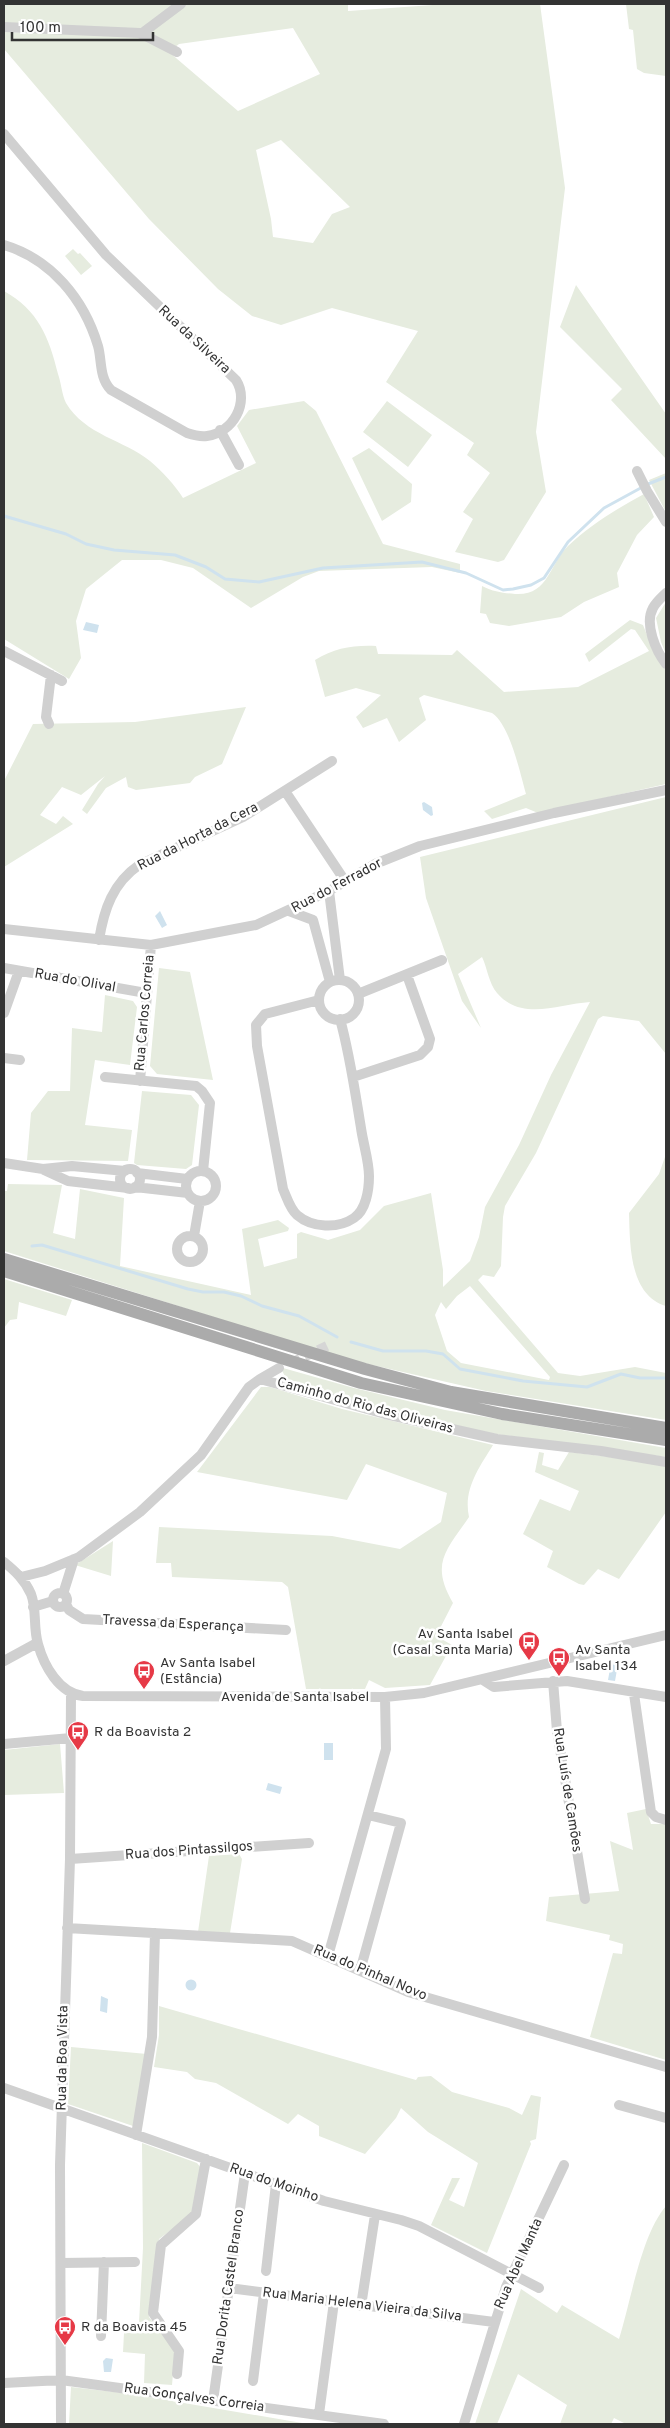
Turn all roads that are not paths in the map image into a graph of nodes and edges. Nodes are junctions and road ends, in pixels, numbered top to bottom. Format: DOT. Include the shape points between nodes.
graph roads {
  1 [pos="181,4"];
  2 [pos="4,27"];
  3 [pos="141,34"];
  4 [pos="177,52"];
  5 [pos="4,134"];
  6 [pos="4,245"];
  7 [pos="220,430"];
  8 [pos="239,465"];
  9 [pos="639,474"];
  10 [pos="666,522"];
  11 [pos="666,593"];
  12 [pos="4,651"];
  13 [pos="666,664"];
  14 [pos="52,675"];
  15 [pos="62,681"];
  16 [pos="49,724"];
  17 [pos="332,761"];
  18 [pos="666,790"];
  19 [pos="285,791"];
  20 [pos="345,881"];
  21 [pos="329,891"];
  22 [pos="310,901"];
  23 [pos="330,909"];
  24 [pos="289,911"];
  25 [pos="313,920"];
  26 [pos="4,929"];
  27 [pos="99,940"];
  28 [pos="151,945"];
  29 [pos="442,960"];
  30 [pos="4,968"];
  31 [pos="18,972"];
  32 [pos="407,975"];
  33 [pos="335,981"];
  34 [pos="146,993"];
  35 [pos="358,994"];
  36 [pos="319,1000"];
  37 [pos="4,1013"];
  38 [pos="340,1020"];
  39 [pos="4,1058"];
  40 [pos="20,1060"];
  41 [pos="105,1077"];
  42 [pos="353,1077"];
  43 [pos="140,1081"];
  44 [pos="4,1163"];
  45 [pos="68,1167"];
  46 [pos="43,1169"];
  47 [pos="124,1171"];
  48 [pos="203,1171"];
  49 [pos="137,1173"];
  50 [pos="187,1179"];
  51 [pos="65,1180"];
  52 [pos="132,1188"];
  53 [pos="188,1193"];
  54 [pos="200,1201"];
  55 [pos="194,1236"];
  56 [pos="4,1259"];
  57 [pos="4,1271"];
  58 [pos="279,1368"];
  59 [pos="260,1378"];
  60 [pos="666,1428"];
  61 [pos="666,1440"];
  62 [pos="666,1462"];
  63 [pos="74,1559"];
  64 [pos="4,1562"];
  65 [pos="21,1577"];
  66 [pos="64,1599"];
  67 [pos="33,1607"];
  68 [pos="286,1630"];
  69 [pos="666,1635"];
  70 [pos="38,1643"];
  71 [pos="4,1662"];
  72 [pos="483,1680"];
  73 [pos="553,1681"];
  74 [pos="71,1693"];
  75 [pos="634,1694"];
  76 [pos="385,1696"];
  77 [pos="666,1697"];
  78 [pos="71,1738"];
  79 [pos="4,1744"];
  80 [pos="368,1815"];
  81 [pos="666,1820"];
  82 [pos="309,1843"];
  83 [pos="70,1859"];
  84 [pos="585,1899"];
  85 [pos="67,1928"];
  86 [pos="155,1932"];
  87 [pos="328,1956"];
  88 [pos="360,1971"];
  89 [pos="666,2067"];
  90 [pos="4,2088"];
  91 [pos="619,2105"];
  92 [pos="62,2110"];
  93 [pos="666,2118"];
  94 [pos="136,2135"];
  95 [pos="206,2159"];
  96 [pos="564,2165"];
  97 [pos="245,2173"];
  98 [pos="276,2184"];
  99 [pos="375,2215"];
  100 [pos="104,2262"];
  101 [pos="135,2262"];
  102 [pos="61,2263"];
  103 [pos="266,2271"];
  104 [pos="514,2274"];
  105 [pos="229,2288"];
  106 [pos="539,2288"];
  107 [pos="264,2293"];
  108 [pos="334,2302"];
  109 [pos="361,2306"];
  110 [pos="494,2322"];
  111 [pos="101,2336"];
  112 [pos="177,2374"];
  113 [pos="61,2380"];
  114 [pos="253,2381"];
  115 [pos="4,2383"];
  116 [pos="213,2400"];
  117 [pos="319,2414"];
  118 [pos="61,2424"];
  119 [pos="384,2424"];
  120 [pos="464,2424"];
  1 -- 3 [label="street"];
  2 -- 3 [label="street"];
  3 -- 4 [label="street"];
  5 -- 7 [label="street, Rua da Silveira" via="106,255 236,380 241,392 240,409 232,422"];
  6 -- 7 [label="street" via="45,265 71,292 94,336 104,378 111,390 187,433 207,436"];
  7 -- 8 [label="street"];
  9 -- 10 [label="street"];
  11 -- 13 [label="street" via="650,616 658,652"];
  12 -- 14 [label="street"];
  14 -- 15 [label="street"];
  14 -- 16 [label="street" via="46,717"];
  17 -- 19 [label="street, Rua da Horta da Cera"];
  18 -- 20 [label="street, Rua do Ferrador" via="420,846 375,864"];
  19 -- 20 [label="street"];
  19 -- 27 [label="street, Rua da Horta da Cera" via="243,817 127,873 115,888 103,915"];
  20 -- 21 [label="street, Rua do Ferrador"];
  21 -- 22 [label="street, Rua do Ferrador"];
  21 -- 23 [label="street"];
  22 -- 23 [label="street"];
  22 -- 24 [label="street, Rua do Ferrador"];
  22 -- 25 [label="street"];
  23 -- 33 [label="street"];
  24 -- 25 [label="street"];
  24 -- 28 [label="street, Rua do Ferrador" via="256,924"];
  25 -- 33 [label="street"];
  26 -- 27 [label="street, Rua do Ferrador"];
  27 -- 28 [label="street, Rua do Ferrador"];
  28 -- 34 [label="street, Rua Carlos Correia"];
  29 -- 32 [label="street"];
  30 -- 31 [label="street, Rua do Olival"];
  31 -- 34 [label="street, Rua do Olival"];
  31 -- 37 [label="street"];
  32 -- 35 [label="street"];
  32 -- 42 [label="street" via="430,1039 428,1047 420,1055"];
  33 -- 35 [label="street" via="351,984"];
  33 -- 36 [label="street" via="322,989"];
  34 -- 43 [label="street, Rua Carlos Correia"];
  35 -- 38 [label="street" via="355,1011"];
  36 -- 38 [label="street" via="323,1012"];
  36 -- 42 [label="street" via="265,1014 256,1025 283,1189 297,1215 308,1223 339,1225 355,1218 364,1205 369,1176"];
  38 -- 42 [label="street"];
  39 -- 40 [label="street"];
  41 -- 43 [label="street"];
  43 -- 48 [label="street" via="196,1086 206,1096 210,1103"];
  44 -- 46 [label="street"];
  45 -- 46 [label="street"];
  45 -- 47 [label="street"];
  45 -- 51 [label="street" via="64,1172"];
  46 -- 51 [label="street"];
  47 -- 49 [label="street" via="130,1169"];
  47 -- 52 [label="street" via="121,1182"];
  48 -- 50 [label="street" via="193,1172"];
  48 -- 54 [label="street" via="212,1175 216,1185 209,1198"];
  49 -- 50 [label="street"];
  49 -- 52 [label="street" via="140,1180"];
  50 -- 53 [label="street"];
  51 -- 52 [label="street"];
  52 -- 53 [label="street"];
  53 -- 54 [label="street"];
  54 -- 55 [label="street"];
  56 -- 60 [label="main road" via="451,1392"];
  57 -- 61 [label="main road" via="361,1383 502,1414"];
  58 -- 59 [label="street"];
  59 -- 62 [label="street, Caminho do Rio das Oliveiras" via="385,1414 497,1440"];
  59 -- 63 [label="street, Caminho do Rio das Oliveiras" via="249,1387 201,1455 177,1479 140,1512"];
  63 -- 65 [label="street, Caminho do Rio das Oliveiras"];
  63 -- 66 [label="street"];
  64 -- 65 [label="street"];
  65 -- 67 [label="street" via="31,1595"];
  66 -- 67 [label="street" via="57,1594 53,1601"];
  66 -- 68 [label="street, Travessa da Esperança" via="75,1615 83,1619"];
  67 -- 70 [label="street"];
  69 -- 72 [label="street, Avenida de Santa Isabel"];
  70 -- 71 [label="street"];
  70 -- 74 [label="street" via="55,1679"];
  72 -- 73 [label="street" via="494,1687"];
  72 -- 76 [label="street, Avenida de Santa Isabel" via="424,1693"];
  73 -- 75 [label="street"];
  73 -- 84 [label="street, Rua Luís de Camões" via="557,1731"];
  74 -- 76 [label="street, Avenida de Santa Isabel" via="105,1697"];
  74 -- 78 [label="street, Rua da Boa Vista"];
  75 -- 77 [label="street"];
  75 -- 81 [label="street" via="651,1812"];
  76 -- 80 [label="street" via="386,1749"];
  78 -- 79 [label="street"];
  78 -- 83 [label="street, Rua da Boa Vista"];
  80 -- 87 [label="street"];
  80 -- 88 [label="street" via="401,1823"];
  82 -- 83 [label="street, Rua dos Pintassilgos"];
  83 -- 85 [label="street, Rua da Boa Vista"];
  85 -- 86 [label="street, Rua do Pinhal Novo"];
  85 -- 92 [label="street, Rua da Boa Vista"];
  86 -- 87 [label="street, Rua do Pinhal Novo" via="292,1941"];
  86 -- 94 [label="street" via="152,2037"];
  87 -- 88 [label="street, Rua do Pinhal Novo"];
  88 -- 89 [label="street, Rua do Pinhal Novo" via="408,1992"];
  90 -- 92 [label="street, Rua do Moinho"];
  91 -- 93 [label="street"];
  92 -- 94 [label="street, Rua do Moinho"];
  92 -- 102 [label="street, Rua da Boa Vista"];
  94 -- 95 [label="street, Rua do Moinho"];
  95 -- 97 [label="street, Rua do Moinho"];
  95 -- 112 [label="street" via="196,2214 161,2245 153,2313 179,2350"];
  96 -- 104 [label="street, Rua Abel Manta"];
  97 -- 98 [label="street, Rua do Moinho"];
  97 -- 105 [label="street, Rua Dorita Castel Branco"];
  98 -- 99 [label="street, Rua do Moinho"];
  98 -- 103 [label="street"];
  99 -- 104 [label="street, Rua do Moinho" via="419,2226"];
  99 -- 109 [label="street"];
  100 -- 101 [label="street"];
  100 -- 102 [label="street"];
  100 -- 111 [label="street"];
  102 -- 113 [label="street, Rua da Boa Vista"];
  104 -- 106 [label="street, Rua do Moinho"];
  104 -- 110 [label="street, Rua Abel Manta"];
  105 -- 107 [label="street, Rua Maria Helena Vieira da Silva"];
  105 -- 116 [label="street, Rua Dorita Castel Branco"];
  107 -- 108 [label="street, Rua Maria Helena Vieira da Silva"];
  107 -- 114 [label="street"];
  108 -- 109 [label="street, Rua Maria Helena Vieira da Silva"];
  108 -- 117 [label="street"];
  109 -- 110 [label="street, Rua Maria Helena Vieira da Silva"];
  110 -- 120 [label="street, Rua Abel Manta"];
  113 -- 115 [label="street, Rua Gonçalves Correia"];
  113 -- 116 [label="street, Rua Gonçalves Correia"];
  113 -- 118 [label="street, Rua da Boa Vista"];
  116 -- 117 [label="street, Rua Gonçalves Correia"];
  117 -- 119 [label="street, Rua Gonçalves Correia"];
}
